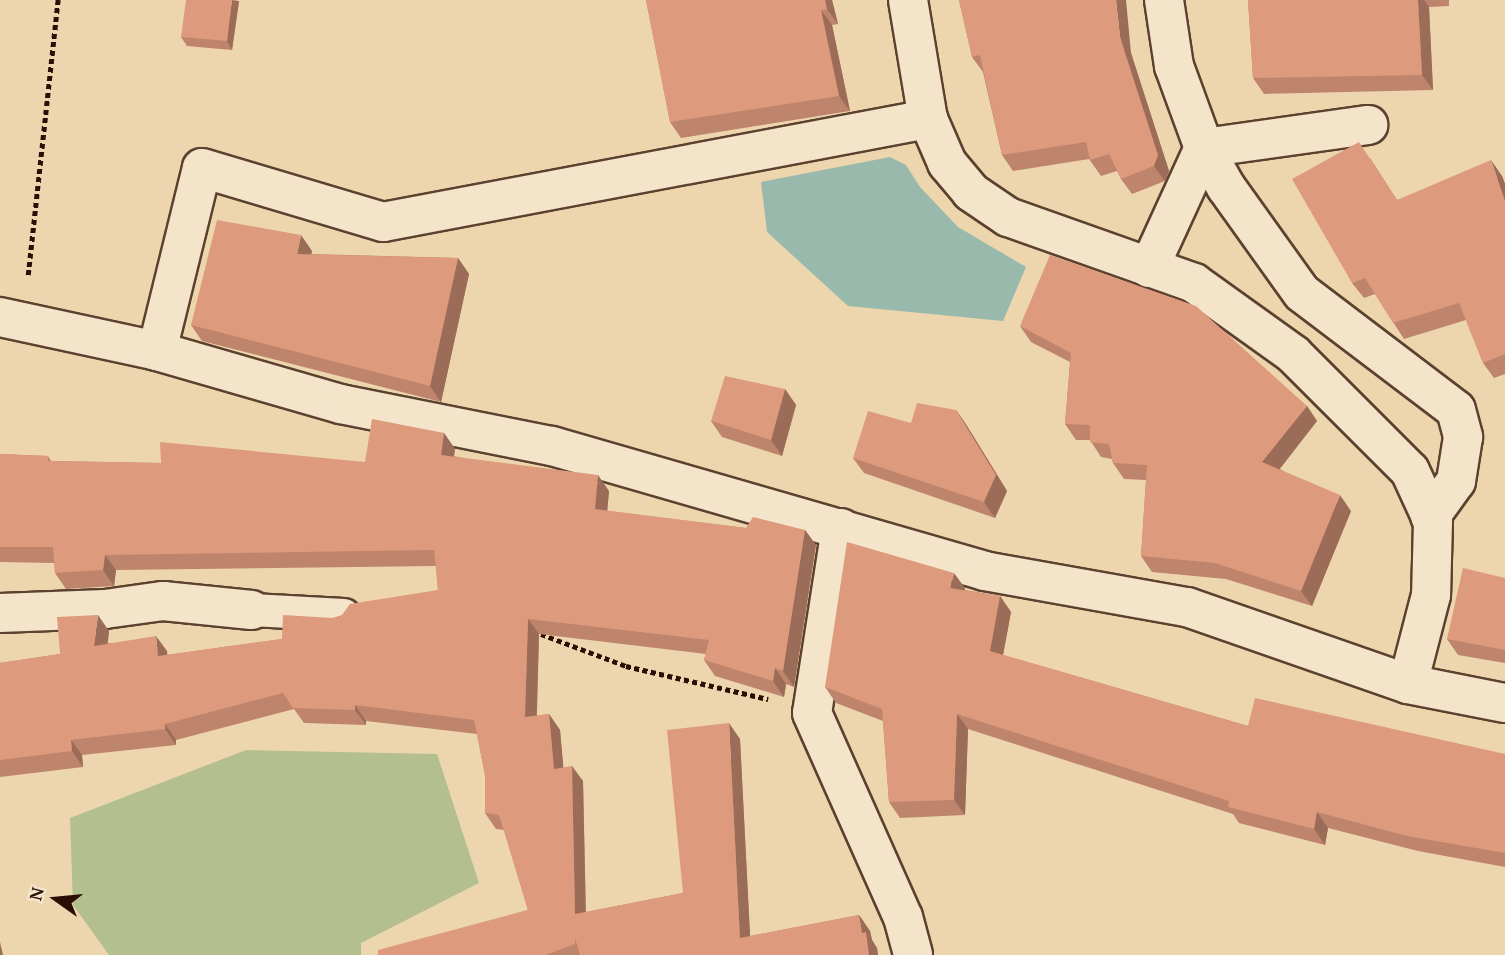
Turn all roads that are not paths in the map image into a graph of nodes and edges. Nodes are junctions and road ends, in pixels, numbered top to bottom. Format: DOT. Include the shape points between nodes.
graph roads {
  1 [pos="908,0"];
  2 [pos="1164,0"];
  3 [pos="928,119"];
  4 [pos="1368,125"];
  5 [pos="1204,148"];
  6 [pos="1149,268"];
  7 [pos="12,319"];
  8 [pos="157,351"];
  9 [pos="1430,517"];
  10 [pos="841,528"];
  11 [pos="252,610"];
  12 [pos="0,613"];
  13 [pos="344,615"];
  14 [pos="1408,684"];
  15 [pos="1505,703"];
  16 [pos="913,955"];
  1 -- 3 [label="street"];
  2 -- 5 [label="street" via="1174,66"];
  3 -- 6 [label="street" via="947,163 971,192 1008,217"];
  3 -- 8 [label="street" via="383,222 202,169"];
  4 -- 5 [label="street"];
  5 -- 6 [label="street"];
  5 -- 9 [label="street" via="1226,187 1302,293 1456,410 1463,437 1456,481"];
  6 -- 9 [label="street" via="1194,283 1293,355 1410,471"];
  7 -- 8 [label="street"];
  8 -- 10 [label="street" via="341,404 552,446"];
  9 -- 14 [label="street" via="1431,595"];
  10 -- 14 [label="street" via="984,571 1187,607"];
  10 -- 16 [label="street" via="812,713 903,917"];
  11 -- 12 [label="street" via="163,601 105,610"];
  11 -- 13 [label="lane"];
  14 -- 15 [label="street"];
}
